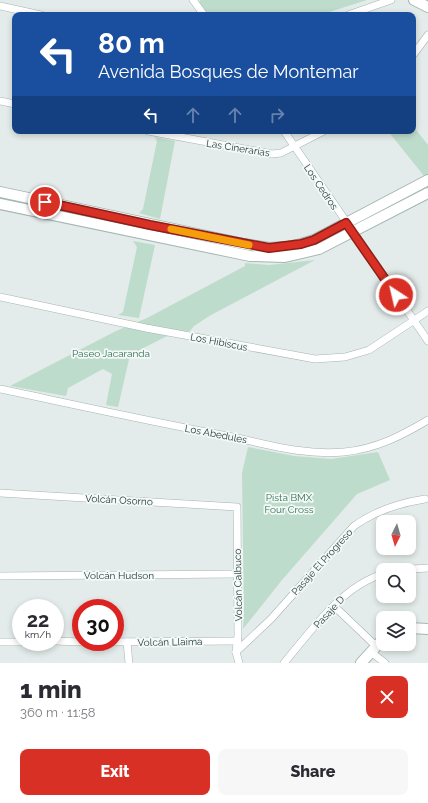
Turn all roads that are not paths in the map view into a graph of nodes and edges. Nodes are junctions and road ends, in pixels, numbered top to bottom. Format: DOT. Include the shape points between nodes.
graph roads {
  1 [pos="194,0"];
  2 [pos="391,0"];
  3 [pos="414,0"];
  4 [pos="0,6"];
  5 [pos="428,7"];
  6 [pos="27,12"];
  7 [pos="202,12"];
  8 [pos="357,12"];
  9 [pos="428,35"];
  10 [pos="416,50"];
  11 [pos="0,101"];
  12 [pos="12,103"];
  13 [pos="163,134"];
  14 [pos="286,134"];
  15 [pos="318,134"];
  16 [pos="294,147"];
  17 [pos="428,180"];
  18 [pos="0,192"];
  19 [pos="428,193"];
  20 [pos="0,204"];
  21 [pos="346,223"];
  22 [pos="353,232"];
  23 [pos="0,297"];
  24 [pos="428,311"];
  25 [pos="414,320"];
  26 [pos="428,341"];
  27 [pos="0,389"];
  28 [pos="428,420"];
  29 [pos="0,493"];
  30 [pos="425,499"];
  31 [pos="237,507"];
  32 [pos="428,568"];
  33 [pos="416,569"];
  34 [pos="238,574"];
  35 [pos="0,576"];
  36 [pos="376,576"];
  37 [pos="334,606"];
  38 [pos="416,628"];
  39 [pos="428,629"];
  40 [pos="238,641"];
  41 [pos="0,642"];
  42 [pos="12,642"];
  43 [pos="127,642"];
  44 [pos="376,644"];
  45 [pos="376,646"];
  46 [pos="380,651"];
  47 [pos="236,652"];
  48 [pos="129,663"];
  49 [pos="239,663"];
  50 [pos="284,663"];
  51 [pos="361,663"];
  52 [pos="385,663"];
  1 -- 7 [label="street"];
  2 -- 8 [label="street"];
  3 -- 5 [label="street"];
  4 -- 6 [label="street"];
  9 -- 10 [label="street"];
  11 -- 12 [label="street"];
  13 -- 16 [label="street, Las Cinerarias" via="264,154 281,153"];
  14 -- 16 [label="street, Los Cedros"];
  15 -- 16 [label="street, Las Cinerarias"];
  16 -- 21 [label="street, Los Cedros"];
  17 -- 21 [label="street"];
  18 -- 21 [label="street" via="269,248 314,240"];
  19 -- 22 [label="street"];
  20 -- 22 [label="street" via="250,256 274,258 319,249"];
  21 -- 22 [label="street, Los Cedros"];
  22 -- 25 [label="street, Los Cedros"];
  23 -- 25 [label="street, Los Hibiscus" via="315,360 335,359 362,352"];
  24 -- 25 [label="street, Los Hibiscus"];
  25 -- 26 [label="street, Los Cedros"];
  27 -- 28 [label="street, Los Abedules" via="270,445 320,452 350,451 380,444"];
  29 -- 31 [label="street, Volcán Osorno"];
  30 -- 47 [label="street, Pasaje El Progreso" via="387,509 367,517 354,526 271,619"];
  31 -- 34 [label="street, Volcán Calbuco"];
  32 -- 33 [label="street"];
  34 -- 35 [label="street, Volcán Hudson"];
  34 -- 40 [label="street, Volcán Calbuco"];
  36 -- 37 [label="street, Pasaje D" via="354,587"];
  37 -- 44 [label="street"];
  37 -- 50 [label="street, Pasaje D"];
  38 -- 39 [label="street"];
  40 -- 43 [label="street, Volcán Llaima"];
  40 -- 47 [label="street, Volcán Calbuco"];
  41 -- 42 [label="street"];
  43 -- 48 [label="street"];
  45 -- 51 [label="street"];
  46 -- 52 [label="street"];
  47 -- 49 [label="street, Volcán Calbuco"];
}
